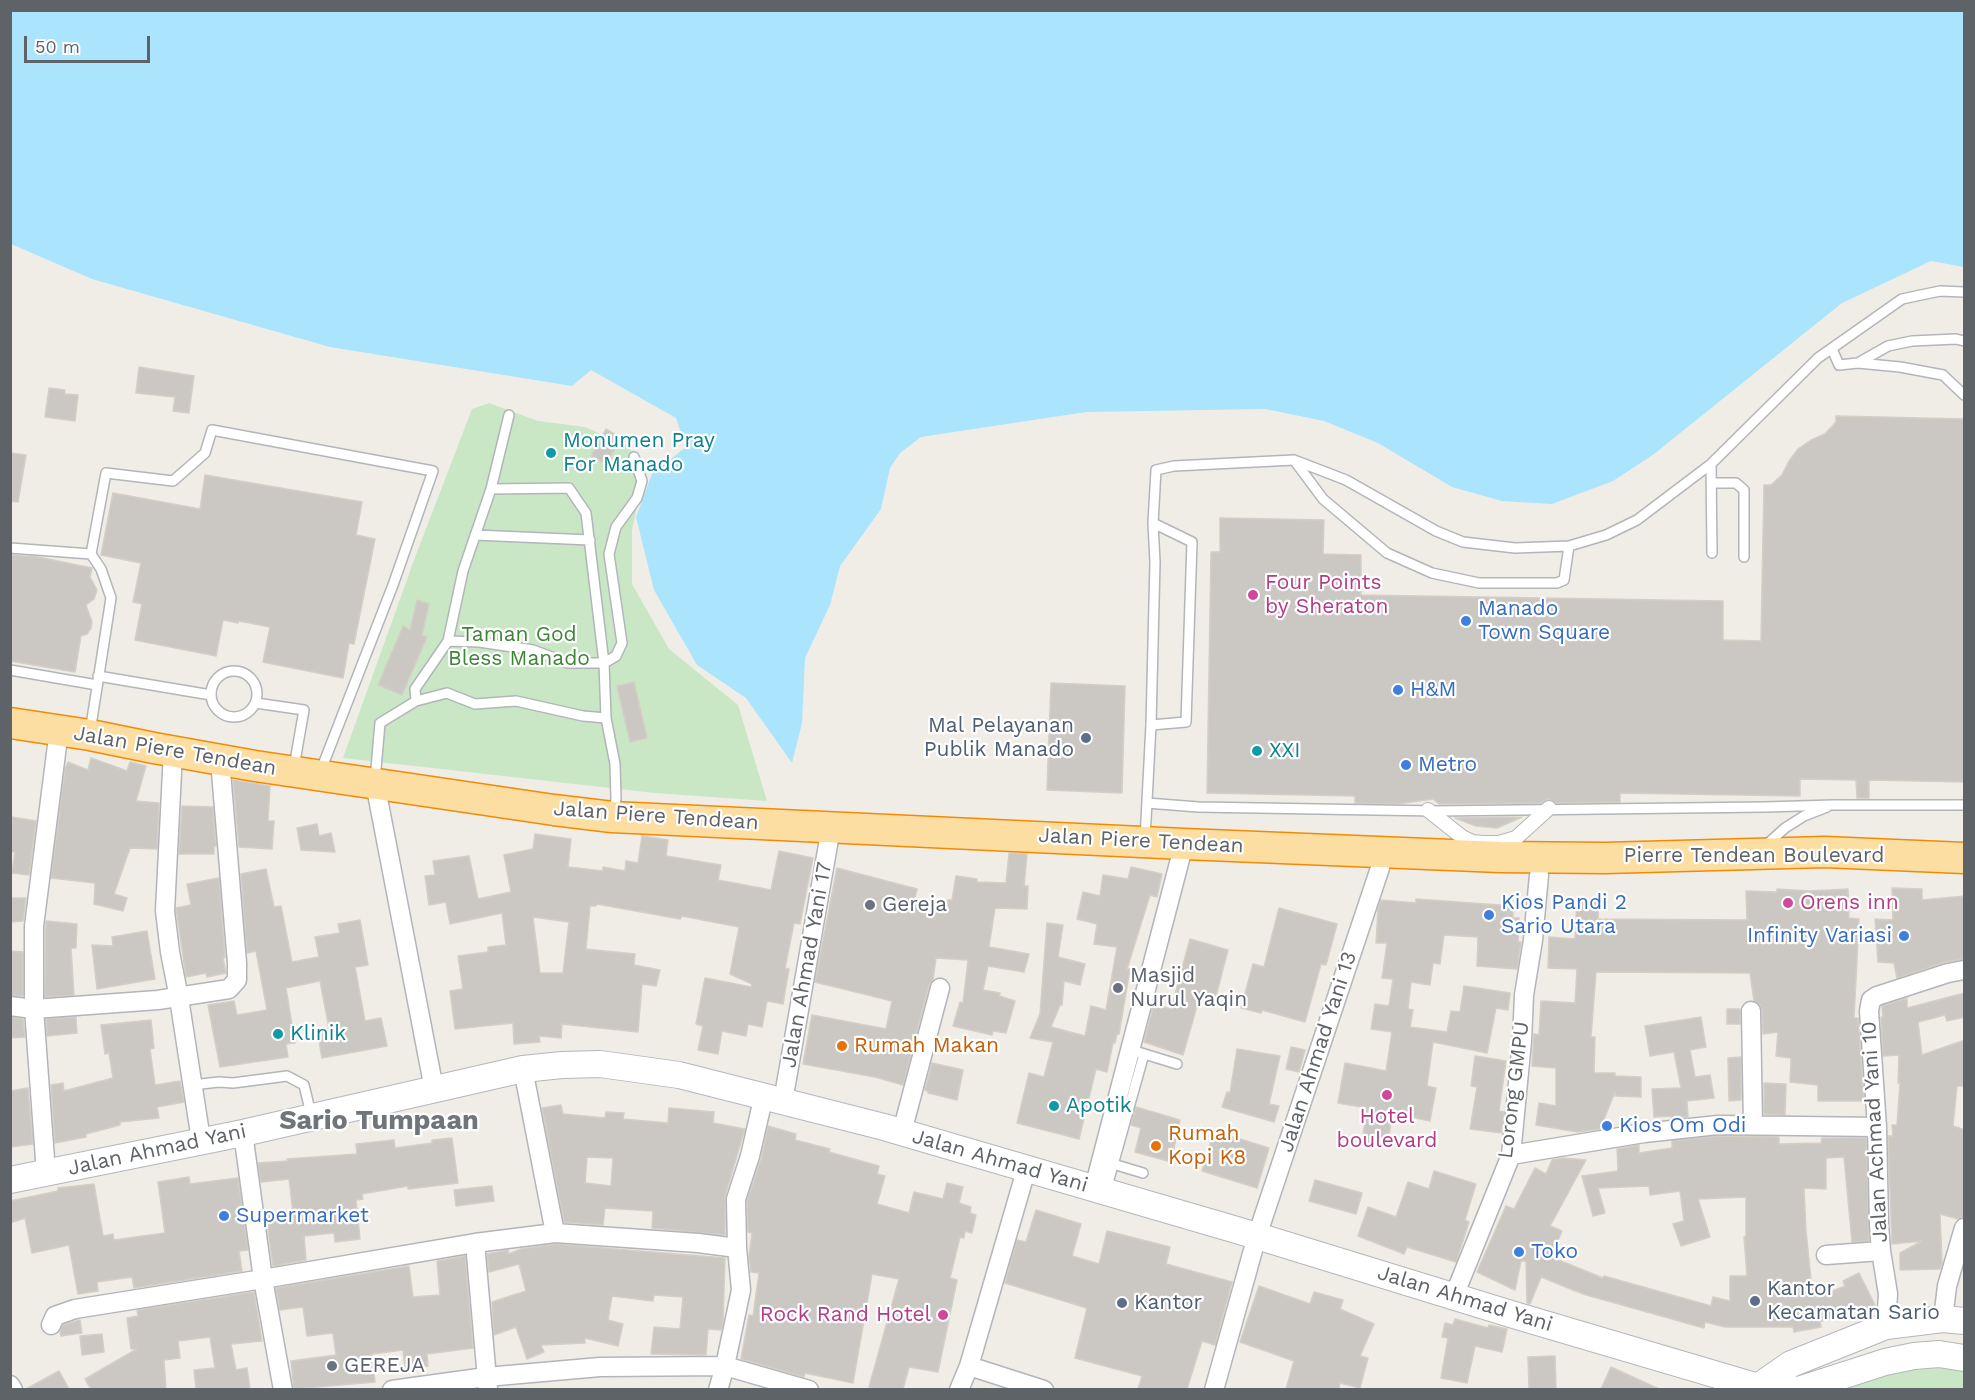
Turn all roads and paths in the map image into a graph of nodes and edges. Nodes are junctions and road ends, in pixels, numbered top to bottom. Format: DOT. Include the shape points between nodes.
graph roads {
  1 [pos="1965,292"];
  2 [pos="1965,341"];
  3 [pos="1832,349"];
  4 [pos="1858,363"];
  5 [pos="1965,395"];
  6 [pos="509,415"];
  7 [pos="634,457"];
  8 [pos="1294,460"];
  9 [pos="1711,464"];
  10 [pos="1711,483"];
  11 [pos="491,489"];
  12 [pos="1153,523"];
  13 [pos="475,536"];
  14 [pos="590,540"];
  15 [pos="1569,546"];
  16 [pos="10,548"];
  17 [pos="1712,553"];
  18 [pos="91,554"];
  19 [pos="1744,557"];
  20 [pos="448,640"];
  21 [pos="604,663"];
  22 [pos="10,670"];
  23 [pos="97,680"];
  24 [pos="211,695"];
  25 [pos="416,701"];
  26 [pos="256,702"];
  27 [pos="606,718"];
  28 [pos="10,723"];
  29 [pos="1151,725"];
  30 [pos="59,730"];
  31 [pos="90,735"];
  32 [pos="173,752"];
  33 [pos="220,760"];
  34 [pos="306,773"];
  35 [pos="375,783"];
  36 [pos="1147,803"];
  37 [pos="1833,805"];
  38 [pos="1965,805"];
  39 [pos="614,808"];
  40 [pos="1549,808"];
  41 [pos="1428,810"];
  42 [pos="831,828"];
  43 [pos="1145,841"];
  44 [pos="1184,844"];
  45 [pos="1452,846"];
  46 [pos="1307,848"];
  47 [pos="1757,853"];
  48 [pos="1532,856"];
  49 [pos="1965,858"];
  50 [pos="1380,868"];
  51 [pos="1965,970"];
  52 [pos="940,988"];
  53 [pos="179,998"];
  54 [pos="10,1006"];
  55 [pos="34,1008"];
  56 [pos="1751,1011"];
  57 [pos="1137,1052"];
  58 [pos="1177,1064"];
  59 [pos="523,1069"];
  60 [pos="192,1085"];
  61 [pos="1128,1086"];
  62 [pos="434,1089"];
  63 [pos="773,1098"];
  64 [pos="312,1117"];
  65 [pos="1753,1125"];
  66 [pos="1877,1127"];
  67 [pos="243,1132"];
  68 [pos="902,1132"];
  69 [pos="201,1140"];
  70 [pos="1511,1155"];
  71 [pos="1113,1164"];
  72 [pos="1027,1167"];
  73 [pos="46,1173"];
  74 [pos="1143,1173"];
  75 [pos="10,1180"];
  76 [pos="1100,1190"];
  77 [pos="1964,1230"];
  78 [pos="555,1233"];
  79 [pos="1257,1236"];
  80 [pos="475,1243"];
  81 [pos="737,1248"];
  82 [pos="1881,1251"];
  83 [pos="1840,1254"];
  84 [pos="263,1280"];
  85 [pos="1454,1296"];
  86 [pos="1954,1320"];
  87 [pos="51,1325"];
  88 [pos="1886,1326"];
  89 [pos="1965,1358"];
  90 [pos="725,1366"];
  91 [pos="969,1366"];
  92 [pos="487,1383"];
  93 [pos="10,1385"];
  94 [pos="1758,1387"];
  95 [pos="13,1389"];
  96 [pos="283,1389"];
  97 [pos="392,1389"];
  98 [pos="718,1389"];
  99 [pos="809,1389"];
  100 [pos="959,1389"];
  101 [pos="1044,1389"];
  102 [pos="1214,1389"];
  103 [pos="1797,1389"];
  1 -- 3 [label="lane" via="1940,291 1902,299"];
  2 -- 4 [label="lane" via="1912,341 1888,346"];
  3 -- 4 [label="lane" via="1839,365"];
  3 -- 9 [label="lane" via="1818,358"];
  4 -- 5 [label="lane" via="1943,375"];
  6 -- 11 [label="lane"];
  7 -- 21 [label="lane" via="642,481 637,498 616,527 609,554 622,643 616,656"];
  8 -- 12 [label="lane" via="1156,470"];
  8 -- 15 [label="lane" via="1346,480 1463,542 1515,548"];
  8 -- 15 [label="lane" via="1323,499 1387,553 1432,573 1479,583 1557,583 1564,580"];
  9 -- 10 [label="lane"];
  9 -- 15 [label="lane" via="1637,520"];
  10 -- 17 [label="lane"];
  10 -- 19 [label="lane" via="1736,483 1744,490"];
  11 -- 13 [label="lane"];
  11 -- 14 [label="lane" via="569,488 586,513"];
  12 -- 29 [label="lane"];
  12 -- 29 [label="lane" via="1192,542 1186,722"];
  13 -- 14 [label="lane"];
  13 -- 20 [label="lane"];
  14 -- 21 [label="lane"];
  16 -- 18 [label="lane"];
  18 -- 23 [label="lane" via="111,598"];
  18 -- 34 [label="lane" via="106,473 173,481 205,453 212,430 433,471 393,585"];
  20 -- 21 [label="lane" via="533,650 568,663"];
  20 -- 25 [label="lane" via="415,689"];
  21 -- 27 [label="lane"];
  22 -- 23 [label="lane"];
  23 -- 24 [label="lane"];
  23 -- 31 [label="lane"];
  24 -- 26 [label="lane" via="219,712 231,717 248,713"];
  24 -- 26 [label="lane" via="219,676 238,671 254,682"];
  25 -- 27 [label="lane" via="447,693 476,704 516,701"];
  25 -- 35 [label="lane" via="380,723"];
  26 -- 34 [label="lane" via="304,711"];
  27 -- 39 [label="lane" via="615,764"];
  28 -- 30 [label="highway, Jalan Piere Tendean"];
  29 -- 36 [label="lane"];
  30 -- 31 [label="highway, Jalan Piere Tendean"];
  30 -- 55 [label="street" via="34,926"];
  31 -- 32 [label="highway, Jalan Piere Tendean"];
  32 -- 33 [label="highway, Jalan Piere Tendean"];
  32 -- 53 [label="street" via="165,911"];
  33 -- 34 [label="highway, Jalan Piere Tendean"];
  33 -- 53 [label="street" via="237,980 229,989"];
  34 -- 35 [label="highway, Jalan Piere Tendean"];
  35 -- 39 [label="highway, Jalan Piere Tendean" via="554,810"];
  35 -- 62 [label="street"];
  36 -- 41 [label="lane"];
  36 -- 43 [label="lane"];
  37 -- 38 [label="lane"];
  37 -- 40 [label="lane"];
  37 -- 47 [label="lane" via="1785,828"];
  39 -- 42 [label="highway, Jalan Piere Tendean"];
  40 -- 41 [label="lane"];
  40 -- 48 [label="street"];
  41 -- 45 [label="street"];
  42 -- 43 [label="highway, Jalan Piere Tendean"];
  42 -- 63 [label="street, Jalan Ahmad Yani 17"];
  43 -- 44 [label="highway, Jalan Piere Tendean"];
  44 -- 46 [label="highway, Jalan Piere Tendean"];
  44 -- 57 [label="street"];
  45 -- 46 [label="highway, Jalan Piere Tendean"];
  45 -- 48 [label="highway, Jalan Piere Tendean"];
  46 -- 50 [label="highway, Jalan Piere Tendean"];
  47 -- 48 [label="highway, Pierre Tendean Boulevard"];
  47 -- 49 [label="highway, Pierre Tendean Boulevard"];
  48 -- 50 [label="highway, Jalan Piere Tendean"];
  48 -- 70 [label="street, Lorong GMPU" via="1533,940 1524,995"];
  50 -- 79 [label="street, Jalan Ahmad Yani 13"];
  51 -- 66 [label="street, Jalan Achmad Yani 10" via="1871,1000"];
  52 -- 68 [label="street"];
  53 -- 55 [label="street"];
  53 -- 60 [label="street"];
  54 -- 55 [label="street"];
  55 -- 73 [label="street"];
  56 -- 65 [label="street"];
  57 -- 58 [label="lane"];
  57 -- 61 [label="street"];
  59 -- 62 [label="main road, Jalan Ahmad Yani"];
  59 -- 63 [label="main road, Jalan Ahmad Yani" via="600,1064 679,1075"];
  59 -- 78 [label="street"];
  60 -- 64 [label="lane" via="287,1076 304,1084"];
  60 -- 69 [label="street"];
  61 -- 71 [label="lane"];
  61 -- 76 [label="street"];
  62 -- 64 [label="main road, Jalan Ahmad Yani"];
  63 -- 68 [label="main road, Jalan Ahmad Yani"];
  63 -- 81 [label="street, Jalan Ahmad Yani 17" via="736,1199"];
  64 -- 67 [label="main road, Jalan Ahmad Yani"];
  65 -- 66 [label="street"];
  65 -- 70 [label="street" via="1654,1131"];
  66 -- 82 [label="street, Jalan Achmad Yani 10"];
  67 -- 69 [label="main road, Jalan Ahmad Yani"];
  67 -- 84 [label="street"];
  68 -- 72 [label="main road, Jalan Ahmad Yani"];
  69 -- 73 [label="main road, Jalan Ahmad Yani"];
  70 -- 85 [label="street, Lorong GMPU"];
  71 -- 74 [label="lane"];
  71 -- 76 [label="lane"];
  72 -- 76 [label="main road, Jalan Ahmad Yani"];
  72 -- 91 [label="street"];
  73 -- 75 [label="main road, Jalan Ahmad Yani"];
  76 -- 79 [label="main road, Jalan Ahmad Yani"];
  77 -- 86 [label="street" via="1947,1286"];
  78 -- 80 [label="street"];
  78 -- 81 [label="street"];
  79 -- 85 [label="main road, Jalan Ahmad Yani"];
  79 -- 102 [label="street, Jalan Ahmad Yani 13"];
  80 -- 84 [label="street"];
  80 -- 92 [label="street"];
  81 -- 90 [label="street, Jalan Ahmad Yani 17" via="741,1290"];
  82 -- 83 [label="street"];
  82 -- 88 [label="street, Jalan Achmad Yani 10" via="1888,1294"];
  84 -- 87 [label="street" via="66,1311 54,1316"];
  84 -- 96 [label="street"];
  85 -- 94 [label="main road, Jalan Ahmad Yani"];
  86 -- 88 [label="main road"];
  88 -- 94 [label="main road" via="1791,1364"];
  89 -- 103 [label="main road" via="1914,1356"];
  90 -- 92 [label="street" via="600,1367"];
  90 -- 98 [label="street, Jalan Ahmad Yani 17"];
  90 -- 99 [label="street"];
  91 -- 100 [label="street"];
  91 -- 101 [label="street"];
  92 -- 97 [label="street"];
  93 -- 95 [label="street"];
  94 -- 103 [label="main road, Jalan Ahmad Yani"];
}
